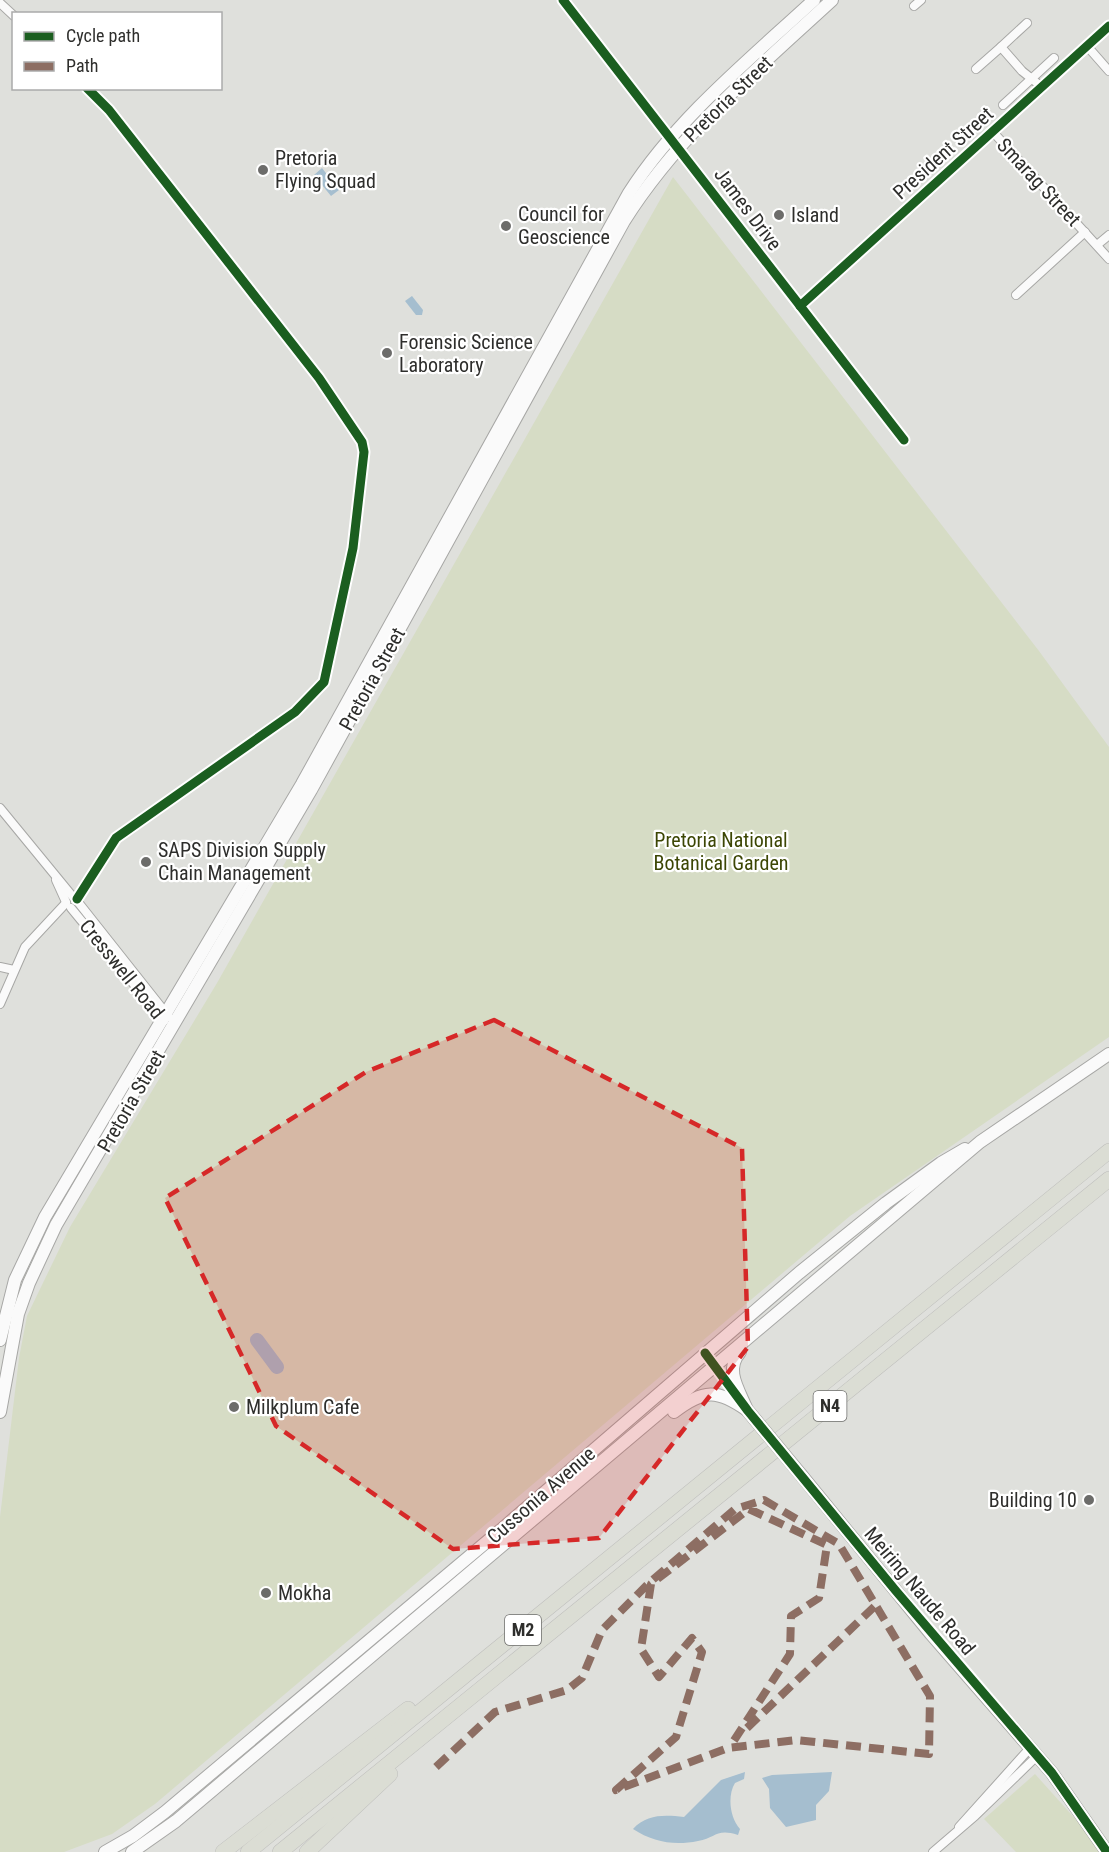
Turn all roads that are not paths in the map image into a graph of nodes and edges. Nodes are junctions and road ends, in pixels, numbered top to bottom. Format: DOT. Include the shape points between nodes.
graph roads {
  1 [pos="563,0"];
  2 [pos="832,0"];
  3 [pos="808,2"];
  4 [pos="0,3"];
  5 [pos="12,14"];
  6 [pos="1027,23"];
  7 [pos="1109,26"];
  8 [pos="1087,46"];
  9 [pos="1001,47"];
  10 [pos="1054,58"];
  11 [pos="976,69"];
  12 [pos="1109,71"];
  13 [pos="1032,78"];
  14 [pos="1042,87"];
  15 [pos="89,90"];
  16 [pos="1003,105"];
  17 [pos="993,132"];
  18 [pos="671,136"];
  19 [pos="679,147"];
  20 [pos="1085,232"];
  21 [pos="1109,235"];
  22 [pos="1097,245"];
  23 [pos="1109,259"];
  24 [pos="1016,295"];
  25 [pos="800,306"];
  26 [pos="904,440"];
  27 [pos="0,808"];
  28 [pos="72,903"];
  29 [pos="0,967"];
  30 [pos="14,970"];
  31 [pos="0,1004"];
  32 [pos="163,1015"];
  33 [pos="174,1027"];
  34 [pos="1109,1054"];
  35 [pos="980,1142"];
  36 [pos="1109,1151"];
  37 [pos="1109,1179"];
  38 [pos="762,1329"];
  39 [pos="0,1340"];
  40 [pos="705,1353"];
  41 [pos="716,1367"];
  42 [pos="797,1407"];
  43 [pos="748,1411"];
  44 [pos="0,1412"];
  45 [pos="627,1441"];
  46 [pos="550,1633"];
  47 [pos="1033,1752"];
  48 [pos="105,1852"];
  49 [pos="132,1852"];
  50 [pos="223,1852"];
  51 [pos="249,1852"];
  52 [pos="280,1852"];
  53 [pos="307,1852"];
  54 [pos="933,1852"];
  55 [pos="1107,1852"];
  1 -- 18 [label="street, James Drive"];
  2 -- 19 [label="main road, Pretoria Street"];
  3 -- 18 [label="main road, Pretoria Street"];
  4 -- 5 [label="street"];
  6 -- 9 [label="street"];
  7 -- 8 [label="street, President Street"];
  8 -- 12 [label="street"];
  8 -- 14 [label="street, President Street"];
  9 -- 11 [label="street"];
  9 -- 13 [label="street"];
  10 -- 13 [label="street"];
  13 -- 14 [label="street"];
  13 -- 16 [label="street"];
  14 -- 17 [label="street, President Street"];
  15 -- 28 [label="street" via="109,110 319,378 362,442 364,452 352,548 324,682 295,712 116,838"];
  17 -- 20 [label="street, Smarag Street"];
  17 -- 25 [label="street, President Street"];
  18 -- 19 [label="street, James Drive"];
  18 -- 32 [label="main road, Pretoria Street" via="629,193 302,784"];
  19 -- 25 [label="street, James Drive"];
  19 -- 33 [label="main road, Pretoria Street" via="650,182 618,232 448,546"];
  20 -- 22 [label="street, Smarag Street"];
  20 -- 24 [label="street"];
  21 -- 22 [label="street"];
  22 -- 23 [label="street, Smarag Street"];
  25 -- 26 [label="street, James Drive"];
  27 -- 28 [label="street, Cresswell Road" via="54,874"];
  28 -- 30 [label="street" via="52,917 28,943"];
  28 -- 32 [label="street, Cresswell Road"];
  29 -- 30 [label="street"];
  30 -- 31 [label="street"];
  32 -- 33 [label="street, Cresswell Road"];
  32 -- 39 [label="main road, Pretoria Street" via="45,1217 15,1280"];
  33 -- 44 [label="main road, Pretoria Street" via="56,1225 29,1282 11,1347"];
  34 -- 35 [label="main road, Cussonia Avenue"];
  35 -- 38 [label="main road, Cussonia Avenue"];
  35 -- 40 [label="main road, Cussonia Avenue" via="941,1163 886,1203"];
  36 -- 42 [label="highway, N4"];
  37 -- 46 [label="highway, N4"];
  38 -- 41 [label="main road, Cussonia Avenue"];
  38 -- 43 [label="main road" via="732,1364 733,1378"];
  40 -- 41 [label="main road, Meiring Naude Road"];
  40 -- 48 [label="main road, Cussonia Avenue" via="172,1807"];
  41 -- 43 [label="main road, Meiring Naude Road"];
  41 -- 45 [label="main road, Cussonia Avenue"];
  42 -- 50 [label="highway" via="740,1446"];
  42 -- 51 [label="highway, M2"];
  43 -- 45 [label="main road" via="724,1396 702,1395 644,1435"];
  43 -- 47 [label="main road, Meiring Naude Road, bridge"];
  45 -- 49 [label="main road, Cussonia Avenue" via="176,1821"];
  46 -- 52 [label="highway, M2"];
  46 -- 53 [label="highway"];
  47 -- 54 [label="street"];
  47 -- 55 [label="main road, Meiring Naude Road" via="1074,1801"];
}
